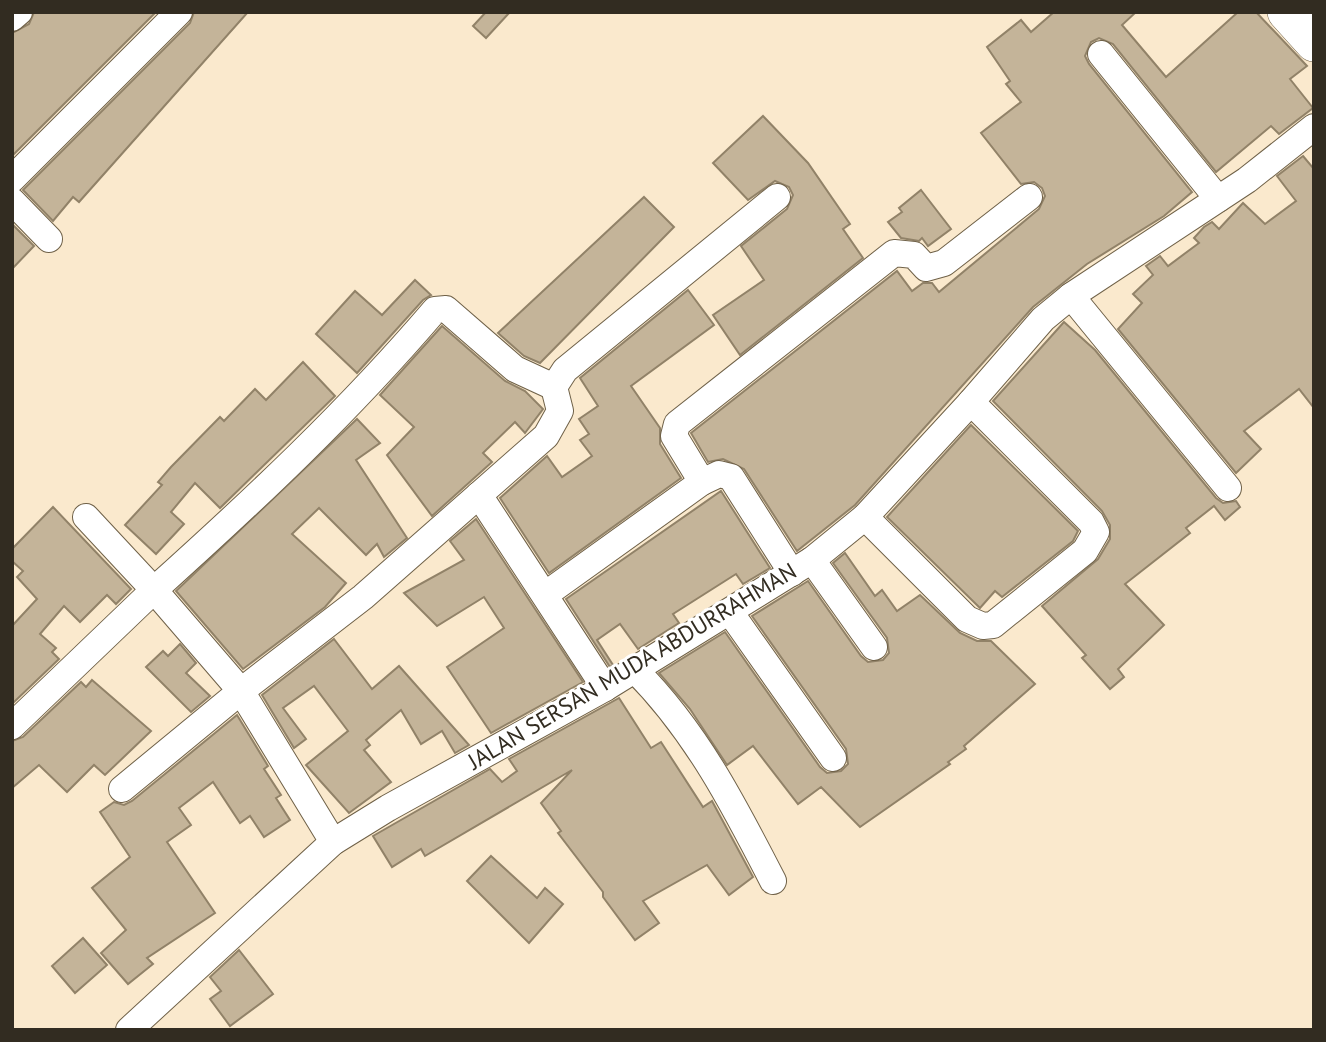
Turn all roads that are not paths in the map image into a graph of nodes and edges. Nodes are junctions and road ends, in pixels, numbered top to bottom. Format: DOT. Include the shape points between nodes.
graph roads {
  1 [pos="19,12"];
  2 [pos="179,12"];
  3 [pos="1286,12"];
  4 [pos="12,18"];
  5 [pos="1314,43"];
  6 [pos="1101,54"];
  7 [pos="1314,127"];
  8 [pos="12,179"];
  9 [pos="777,197"];
  10 [pos="1029,197"];
  11 [pos="1218,199"];
  12 [pos="12,201"];
  13 [pos="49,239"];
  14 [pos="1072,296"];
  15 [pos="554,387"];
  16 [pos="971,402"];
  17 [pos="702,482"];
  18 [pos="1228,488"];
  19 [pos="479,495"];
  20 [pos="86,517"];
  21 [pos="865,517"];
  22 [pos="802,566"];
  23 [pos="154,590"];
  24 [pos="547,594"];
  25 [pos="730,612"];
  26 [pos="874,648"];
  27 [pos="635,670"];
  28 [pos="605,688"];
  29 [pos="241,691"];
  30 [pos="12,726"];
  31 [pos="833,758"];
  32 [pos="122,789"];
  33 [pos="333,842"];
  34 [pos="774,881"];
  35 [pos="129,1030"];
  1 -- 4 [label="street"];
  2 -- 8 [label="street"];
  3 -- 5 [label="main road"];
  6 -- 11 [label="street"];
  7 -- 11 [label="street, JALAN SERSAN MUDA ABDURRAHMAN"];
  9 -- 15 [label="street" via="565,370"];
  10 -- 17 [label="street" via="944,263 926,268 914,255 894,253 677,424 674,436"];
  11 -- 14 [label="street, JALAN SERSAN MUDA ABDURRAHMAN"];
  12 -- 13 [label="street"];
  14 -- 16 [label="street, JALAN SERSAN MUDA ABDURRAHMAN" via="1043,319"];
  14 -- 18 [label="street"];
  15 -- 19 [label="street" via="560,411 553,428"];
  15 -- 23 [label="street" via="526,377 446,309 435,310 371,385"];
  16 -- 21 [label="street, JALAN SERSAN MUDA ABDURRAHMAN"];
  16 -- 21 [label="street" via="1091,522 1096,532 1086,551 993,625 983,626 967,619"];
  17 -- 22 [label="street" via="719,474 730,477"];
  17 -- 24 [label="street"];
  19 -- 24 [label="street"];
  19 -- 29 [label="street" via="363,597"];
  20 -- 23 [label="street"];
  21 -- 22 [label="street, JALAN SERSAN MUDA ABDURRAHMAN"];
  22 -- 25 [label="street, JALAN SERSAN MUDA ABDURRAHMAN"];
  22 -- 26 [label="street"];
  23 -- 29 [label="street"];
  23 -- 30 [label="street"];
  24 -- 28 [label="street"];
  25 -- 27 [label="street, JALAN SERSAN MUDA ABDURRAHMAN"];
  25 -- 31 [label="street"];
  27 -- 28 [label="street, JALAN SERSAN MUDA ABDURRAHMAN"];
  27 -- 34 [label="street" via="678,717 722,783"];
  28 -- 33 [label="street, JALAN SERSAN MUDA ABDURRAHMAN"];
  29 -- 32 [label="street"];
  29 -- 33 [label="street"];
  33 -- 35 [label="street, JALAN SERSAN MUDA ABDURRAHMAN"];
}
